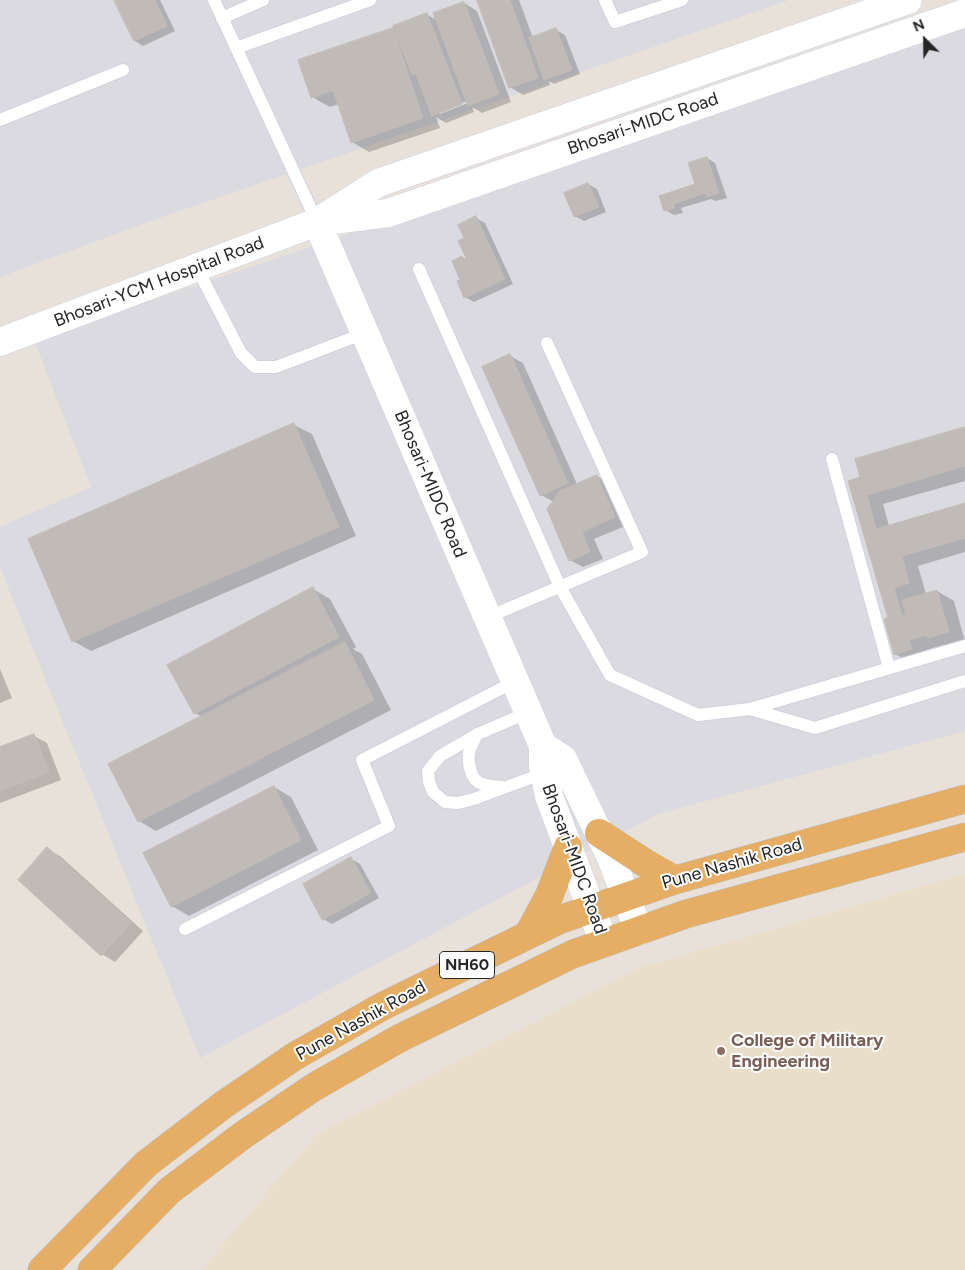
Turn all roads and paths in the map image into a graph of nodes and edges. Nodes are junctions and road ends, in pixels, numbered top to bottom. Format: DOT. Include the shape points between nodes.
graph roads {
  1 [pos="214,0"];
  2 [pos="263,0"];
  3 [pos="370,0"];
  4 [pos="605,0"];
  5 [pos="682,0"];
  6 [pos="908,0"];
  7 [pos="965,13"];
  8 [pos="222,18"];
  9 [pos="236,48"];
  10 [pos="123,70"];
  11 [pos="0,120"];
  12 [pos="317,222"];
  13 [pos="197,268"];
  14 [pos="419,269"];
  15 [pos="365,333"];
  16 [pos="0,342"];
  17 [pos="547,343"];
  18 [pos="832,459"];
  19 [pos="560,587"];
  20 [pos="488,617"];
  21 [pos="965,646"];
  22 [pos="889,668"];
  23 [pos="516,681"];
  24 [pos="965,681"];
  25 [pos="750,709"];
  26 [pos="528,712"];
  27 [pos="478,734"];
  28 [pos="543,746"];
  29 [pos="544,773"];
  30 [pos="507,787"];
  31 [pos="965,799"];
  32 [pos="599,833"];
  33 [pos="965,837"];
  34 [pos="568,847"];
  35 [pos="675,880"];
  36 [pos="626,896"];
  37 [pos="591,909"];
  38 [pos="185,929"];
  39 [pos="639,931"];
  40 [pos="528,935"];
  41 [pos="604,943"];
  42 [pos="42,1270"];
  43 [pos="92,1270"];
  1 -- 8 [label="lane"];
  2 -- 8 [label="lane"];
  3 -- 9 [label="lane"];
  4 -- 5 [label="lane" via="615,22"];
  6 -- 12 [label="street, Bhosari-MIDC Road" via="378,183"];
  7 -- 12 [label="street, Bhosari-MIDC Road" via="388,213"];
  8 -- 9 [label="lane"];
  9 -- 12 [label="lane"];
  10 -- 11 [label="lane"];
  12 -- 13 [label="street, Bhosari-YCM Hospital Road"];
  12 -- 15 [label="street, Bhosari-MIDC Road"];
  13 -- 15 [label="lane" via="241,352 255,367 276,367"];
  13 -- 16 [label="street, Bhosari-YCM Hospital Road"];
  14 -- 19 [label="lane"];
  15 -- 20 [label="street, Bhosari-MIDC Road"];
  17 -- 19 [label="lane" via="642,552"];
  18 -- 22 [label="lane"];
  19 -- 20 [label="lane"];
  19 -- 25 [label="lane" via="610,675 698,715"];
  20 -- 23 [label="street, Bhosari-MIDC Road"];
  21 -- 22 [label="lane"];
  22 -- 25 [label="lane"];
  23 -- 26 [label="street, Bhosari-MIDC Road"];
  23 -- 38 [label="lane" via="362,760 389,826"];
  24 -- 25 [label="lane" via="815,728"];
  26 -- 27 [label="lane"];
  26 -- 28 [label="street, Bhosari-MIDC Road"];
  27 -- 30 [label="lane" via="470,747 471,773 477,781 489,786"];
  27 -- 30 [label="lane" via="440,756 428,771 433,792 445,802 458,803"];
  28 -- 29 [label="street, Bhosari-MIDC Road"];
  28 -- 32 [label="street, Bhosari-MIDC Road" via="563,759"];
  29 -- 30 [label="lane"];
  29 -- 34 [label="street, Bhosari-MIDC Road"];
  31 -- 35 [label="highway, Pune Nashik Road / NH60"];
  32 -- 35 [label="highway"];
  32 -- 36 [label="street, Bhosari-MIDC Road"];
  33 -- 39 [label="highway, Pune Nashik Road / NH60" via="686,914"];
  34 -- 37 [label="street, Bhosari-MIDC Road"];
  34 -- 40 [label="highway" via="549,896"];
  35 -- 36 [label="highway, Pune Nashik Road / NH60"];
  36 -- 37 [label="highway, Pune Nashik Road / NH60"];
  36 -- 39 [label="street, Bhosari-MIDC Road"];
  37 -- 40 [label="highway, Pune Nashik Road / NH60"];
  37 -- 41 [label="street, Bhosari-MIDC Road"];
  39 -- 41 [label="highway, Pune Nashik Road / NH60"];
  40 -- 42 [label="highway, Pune Nashik Road / NH60" via="375,1010 295,1056 222,1105 146,1164"];
  41 -- 43 [label="highway, Pune Nashik Road / NH60" via="573,954 400,1038 314,1087 169,1191"];
}
